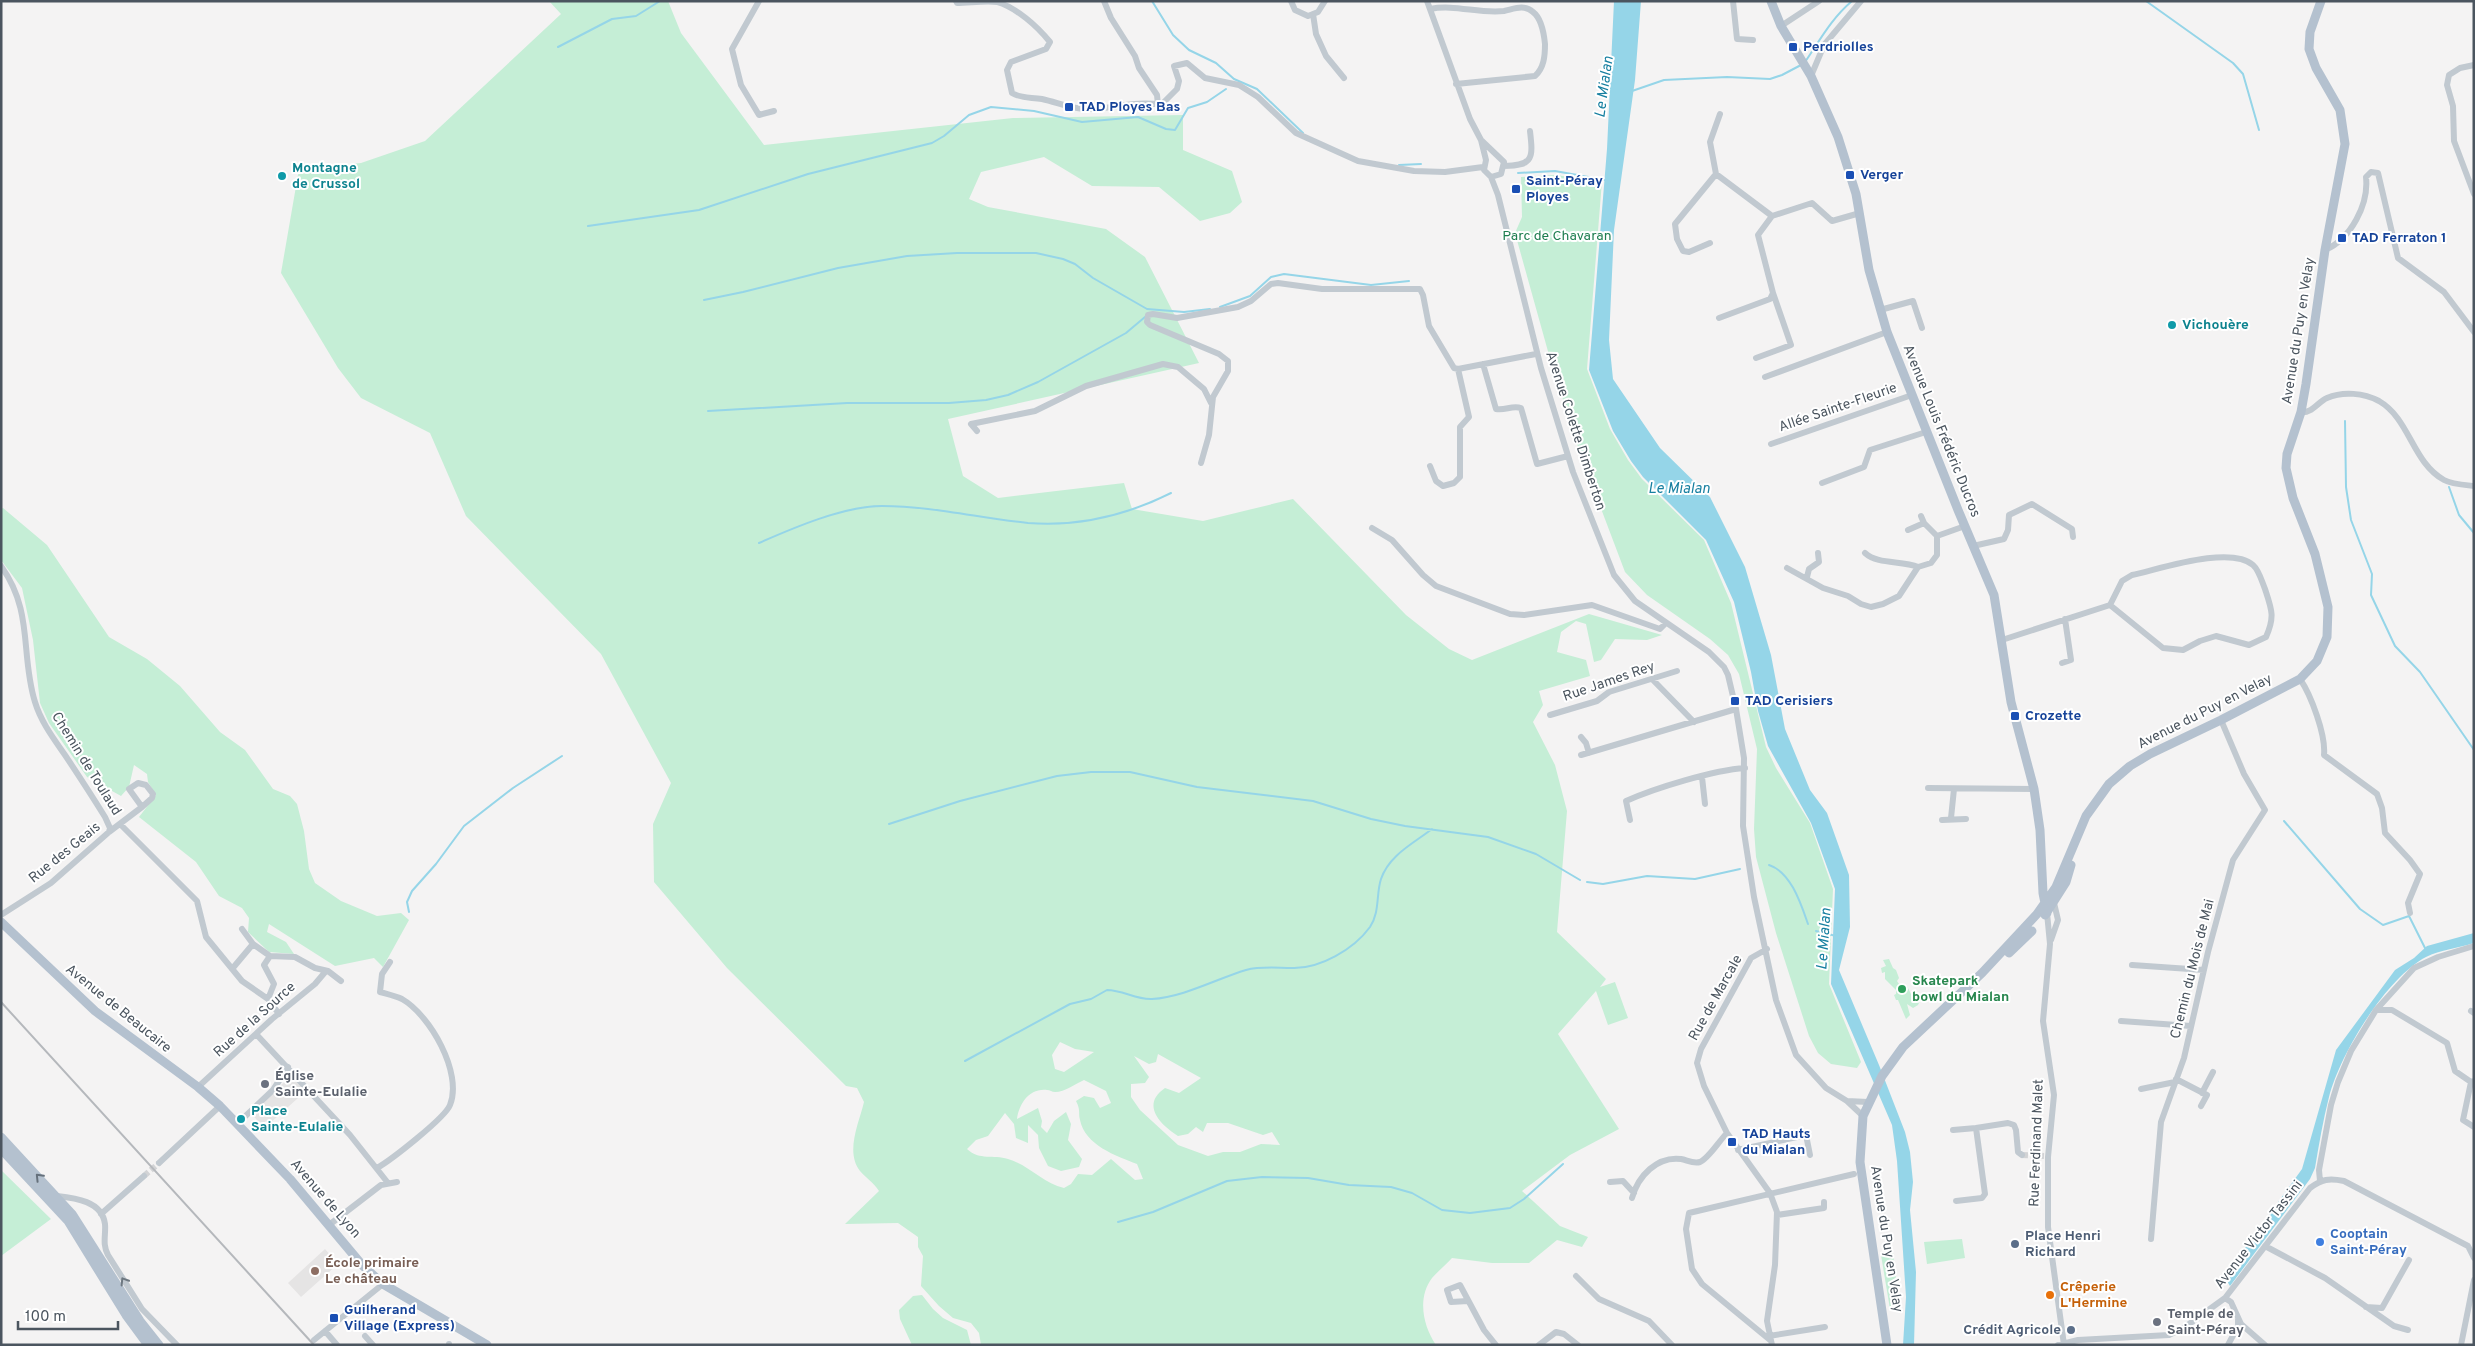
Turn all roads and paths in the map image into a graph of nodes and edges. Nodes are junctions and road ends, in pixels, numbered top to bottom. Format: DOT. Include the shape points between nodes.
graph roads {
  1 [pos="759,1"];
  2 [pos="956,1"];
  3 [pos="1104,1"];
  4 [pos="1291,1"];
  5 [pos="1325,1"];
  6 [pos="1428,1"];
  7 [pos="1733,1"];
  8 [pos="1771,1"];
  9 [pos="1819,1"];
  10 [pos="1861,1"];
  11 [pos="2321,1"];
  12 [pos="1430,9"];
  13 [pos="1313,14"];
  14 [pos="1782,26"];
  15 [pos="1753,40"];
  16 [pos="2474,65"];
  17 [pos="1811,76"];
  18 [pos="1344,78"];
  19 [pos="1456,84"];
  20 [pos="1158,105"];
  21 [pos="774,110"];
  22 [pos="1720,114"];
  23 [pos="1530,131"];
  24 [pos="1481,140"];
  25 [pos="1496,156"];
  26 [pos="1484,163"];
  27 [pos="1504,166"];
  28 [pos="1501,174"];
  29 [pos="1716,174"];
  30 [pos="1491,177"];
  31 [pos="1498,194"];
  32 [pos="2474,194"];
  33 [pos="1860,213"];
  34 [pos="1772,216"];
  35 [pos="1710,243"];
  36 [pos="2325,250"];
  37 [pos="1773,293"];
  38 [pos="1880,310"];
  39 [pos="1719,318"];
  40 [pos="1922,328"];
  41 [pos="1887,332"];
  42 [pos="2474,332"];
  43 [pos="1536,354"];
  44 [pos="1756,358"];
  45 [pos="1483,364"];
  46 [pos="1458,369"];
  47 [pos="1765,377"];
  48 [pos="1912,395"];
  49 [pos="1212,406"];
  50 [pos="2301,412"];
  51 [pos="977,431"];
  52 [pos="1926,432"];
  53 [pos="1772,444"];
  54 [pos="1568,456"];
  55 [pos="1200,463"];
  56 [pos="1430,466"];
  57 [pos="1822,483"];
  58 [pos="2474,486"];
  59 [pos="1921,516"];
  60 [pos="1924,523"];
  61 [pos="1965,526"];
  62 [pos="1372,528"];
  63 [pos="1908,530"];
  64 [pos="1937,536"];
  65 [pos="2073,537"];
  66 [pos="1973,546"];
  67 [pos="1865,553"];
  68 [pos="1818,554"];
  69 [pos="1,566"];
  70 [pos="1918,567"];
  71 [pos="1787,568"];
  72 [pos="1807,577"];
  73 [pos="2110,605"];
  74 [pos="2065,619"];
  75 [pos="1666,623"];
  76 [pos="2002,640"];
  77 [pos="2062,663"];
  78 [pos="1677,671"];
  79 [pos="2300,679"];
  80 [pos="1653,680"];
  81 [pos="1736,709"];
  82 [pos="1550,715"];
  83 [pos="2221,720"];
  84 [pos="1694,722"];
  85 [pos="1581,737"];
  86 [pos="1589,753"];
  87 [pos="1581,755"];
  88 [pos="1745,768"];
  89 [pos="1702,777"];
  90 [pos="1928,788"];
  91 [pos="1954,789"];
  92 [pos="2034,789"];
  93 [pos="1705,804"];
  94 [pos="142,807"];
  95 [pos="1951,818"];
  96 [pos="1966,819"];
  97 [pos="1630,820"];
  98 [pos="1942,820"];
  99 [pos="121,825"];
  100 [pos="109,832"];
  101 [pos="2049,904"];
  102 [pos="2410,913"];
  103 [pos="1,915"];
  104 [pos="1,922"];
  105 [pos="242,929"];
  106 [pos="252,944"];
  107 [pos="2050,944"];
  108 [pos="2474,946"];
  109 [pos="1767,949"];
  110 [pos="270,956"];
  111 [pos="390,962"];
  112 [pos="2132,965"];
  113 [pos="232,969"];
  114 [pos="2204,970"];
  115 [pos="326,971"];
  116 [pos="341,981"];
  117 [pos="268,999"];
  118 [pos="2376,1010"];
  119 [pos="279,1014"];
  120 [pos="2121,1021"];
  121 [pos="2191,1026"];
  122 [pos="256,1034"];
  123 [pos="288,1067"];
  124 [pos="2213,1072"];
  125 [pos="2176,1080"];
  126 [pos="2472,1081"];
  127 [pos="198,1087"];
  128 [pos="2141,1089"];
  129 [pos="2202,1093"];
  130 [pos="1847,1101"];
  131 [pos="1869,1101"];
  132 [pos="2201,1106"];
  133 [pos="222,1108"];
  134 [pos="1863,1116"];
  135 [pos="237,1124"];
  136 [pos="2474,1127"];
  137 [pos="1976,1128"];
  138 [pos="1953,1130"];
  139 [pos="1727,1133"];
  140 [pos="1,1137"];
  141 [pos="1,1149"];
  142 [pos="1738,1150"];
  143 [pos="1810,1155"];
  144 [pos="2022,1155"];
  145 [pos="159,1163"];
  146 [pos="377,1168"];
  147 [pos="1854,1174"];
  148 [pos="144,1176"];
  149 [pos="2320,1181"];
  150 [pos="397,1182"];
  151 [pos="1610,1182"];
  152 [pos="388,1183"];
  153 [pos="1770,1193"];
  154 [pos="57,1196"];
  155 [pos="1956,1201"];
  156 [pos="1824,1202"];
  157 [pos="101,1214"];
  158 [pos="1777,1215"];
  159 [pos="329,1224"];
  160 [pos="2151,1239"];
  161 [pos="2265,1246"];
  162 [pos="2474,1258"];
  163 [pos="2409,1260"];
  164 [pos="1576,1276"];
  165 [pos="2474,1280"];
  166 [pos="382,1284"];
  167 [pos="2225,1298"];
  168 [pos="1468,1301"];
  169 [pos="2365,1306"];
  170 [pos="2238,1320"];
  171 [pos="1825,1327"];
  172 [pos="2408,1330"];
  173 [pos="325,1331"];
  174 [pos="365,1336"];
  175 [pos="314,1340"];
  176 [pos="1770,1340"];
  177 [pos="2062,1344"];
  178 [pos="148,1345"];
  179 [pos="159,1345"];
  180 [pos="177,1345"];
  181 [pos="337,1345"];
  182 [pos="373,1345"];
  183 [pos="487,1345"];
  184 [pos="1496,1345"];
  185 [pos="1540,1345"];
  186 [pos="1578,1345"];
  187 [pos="1672,1345"];
  188 [pos="1887,1345"];
  189 [pos="2228,1345"];
  190 [pos="2265,1345"];
  191 [pos="2461,1345"];
  1 -- 21 [label="street" via="732,49 741,85 760,115"];
  2 -- 20 [label="street" via="996,2 1016,11 1040,29 1050,42 1046,49 1011,62 1007,70 1012,93 1021,98 1083,109"];
  3 -- 20 [label="street" via="1157,95"];
  4 -- 13 [label="street" via="1295,10 1308,16"];
  5 -- 13 [label="street"];
  6 -- 12 [label="street, Avenue Colette Dimberton"];
  7 -- 15 [label="street" via="1737,39"];
  8 -- 14 [label="main road, Avenue Louis Frédéric Ducros"];
  9 -- 14 [label="street"];
  10 -- 17 [label="street" via="1824,46"];
  11 -- 36 [label="main road, Avenue du Puy en Velay" via="2310,32 2310,49 2316,68 2340,110 2345,144"];
  12 -- 19 [label="street, Avenue Colette Dimberton"];
  12 -- 19 [label="street" via="1466,8 1486,12 1524,7 1533,12 1541,26 1545,43 1544,61 1535,76"];
  13 -- 18 [label="street" via="1316,34 1326,56"];
  14 -- 17 [label="main road, Avenue Louis Frédéric Ducros"];
  16 -- 32 [label="street" via="2449,75 2447,85 2453,106 2454,141"];
  17 -- 33 [label="main road, Avenue Louis Frédéric Ducros" via="1838,137"];
  19 -- 24 [label="street, Avenue Colette Dimberton"];
  20 -- 26 [label="street" via="1165,104 1177,89 1179,82 1174,66 1187,63 1205,78 1239,86 1258,97 1296,134 1358,161 1414,171 1444,172"];
  22 -- 29 [label="street" via="1710,142"];
  23 -- 27 [label="street" via="1532,150 1529,161"];
  24 -- 25 [label="street, Avenue Colette Dimberton"];
  24 -- 26 [label="street, Avenue Colette Dimberton"];
  25 -- 26 [label="street"];
  25 -- 27 [label="street, Avenue Colette Dimberton"];
  26 -- 30 [label="street, Avenue Colette Dimberton" via="1486,173"];
  27 -- 28 [label="street, Avenue Colette Dimberton"];
  28 -- 30 [label="street"];
  28 -- 31 [label="street, Avenue Colette Dimberton"];
  29 -- 34 [label="street"];
  29 -- 35 [label="street" via="1675,224 1683,252"];
  30 -- 31 [label="street, Avenue Colette Dimberton"];
  31 -- 43 [label="street, Avenue Colette Dimberton"];
  33 -- 34 [label="street" via="1832,221 1812,203"];
  33 -- 38 [label="main road, Avenue Louis Frédéric Ducros" via="1869,270"];
  34 -- 37 [label="street" via="1758,235"];
  36 -- 42 [label="street" via="2333,247 2354,222 2365,204 2366,177 2371,172 2378,173 2398,258 2444,292"];
  36 -- 50 [label="main road, Avenue du Puy en Velay"];
  37 -- 39 [label="street" via="1770,299"];
  37 -- 44 [label="street" via="1791,345"];
  38 -- 40 [label="street" via="1913,302"];
  38 -- 41 [label="main road, Avenue Louis Frédéric Ducros"];
  41 -- 47 [label="street"];
  41 -- 48 [label="main road, Avenue Louis Frédéric Ducros"];
  43 -- 45 [label="street"];
  43 -- 54 [label="street, Avenue Colette Dimberton"];
  45 -- 46 [label="street"];
  45 -- 54 [label="street" via="1496,409 1521,408 1537,464"];
  46 -- 49 [label="street" via="1454,368 1429,326 1420,289 1322,289 1271,284 1251,301 1230,309 1177,318 1148,315 1150,325 1219,354 1228,361 1228,371 1213,397"];
  46 -- 56 [label="street" via="1468,417 1460,427 1460,477 1443,486 1436,481"];
  48 -- 52 [label="main road, Avenue Louis Frédéric Ducros"];
  48 -- 53 [label="street, Allée Sainte-Fleurie"];
  49 -- 51 [label="street" via="1204,389 1189,376 1178,367 1162,364 1086,386 1035,411 971,424"];
  49 -- 55 [label="street" via="1209,435"];
  50 -- 58 [label="street" via="2310,410 2327,398 2352,393 2379,401 2399,418 2425,465 2445,481"];
  50 -- 79 [label="main road, Avenue du Puy en Velay" via="2287,454 2287,480 2315,554 2329,624 2317,661"];
  52 -- 57 [label="street" via="1870,450 1864,467"];
  52 -- 61 [label="main road, Avenue Louis Frédéric Ducros"];
  54 -- 75 [label="street, Avenue Colette Dimberton" via="1614,575 1635,601"];
  59 -- 60 [label="street"];
  60 -- 63 [label="street"];
  60 -- 64 [label="street"];
  61 -- 64 [label="street"];
  61 -- 66 [label="main road, Avenue Louis Frédéric Ducros"];
  62 -- 75 [label="street" via="1392,540 1436,586 1510,614 1524,615 1592,605 1660,628"];
  64 -- 70 [label="street" via="1937,555 1932,563"];
  65 -- 66 [label="street" via="2072,529 2032,504 2009,515 2004,539"];
  66 -- 76 [label="main road, Avenue Louis Frédéric Ducros" via="1994,595"];
  67 -- 70 [label="street" via="1870,557"];
  68 -- 72 [label="street" via="1819,562 1809,569"];
  69 -- 100 [label="street, Chemin de Toulaud" via="18,598 24,621 34,702 105,817"];
  70 -- 72 [label="street" via="1899,596 1871,607 1823,588"];
  71 -- 72 [label="street"];
  73 -- 73 [label="street" via="2163,648 2183,650 2216,636 2249,645 2266,637 2273,621 2255,566 2245,560 2230,558 2201,559 2132,575 2122,581"];
  73 -- 74 [label="street"];
  74 -- 76 [label="street"];
  74 -- 77 [label="street" via="2071,660"];
  75 -- 81 [label="street, Avenue Colette Dimberton" via="1709,652 1724,668"];
  76 -- 92 [label="main road, Avenue Louis Frédéric Ducros" via="2012,702"];
  78 -- 80 [label="street, Rue James Rey"];
  79 -- 83 [label="main road, Avenue du Puy en Velay"];
  79 -- 102 [label="street" via="2322,732 2324,755 2377,794 2385,833 2420,874 2408,902"];
  80 -- 82 [label="street, Rue James Rey" via="1609,692 1597,701"];
  80 -- 84 [label="street"];
  81 -- 84 [label="street"];
  81 -- 88 [label="street, Avenue Colette Dimberton"];
  83 -- 101 [label="main road, Avenue du Puy en Velay" via="2150,754 2125,770 2100,795 2086,816 2067,877"];
  83 -- 114 [label="street, Chemin du Mois de Mai" via="2244,774 2265,810 2233,860"];
  84 -- 86 [label="street"];
  85 -- 86 [label="street"];
  86 -- 87 [label="street"];
  88 -- 89 [label="street"];
  88 -- 109 [label="street, Avenue Colette Dimberton" via="1743,826 1754,897"];
  89 -- 93 [label="street"];
  89 -- 97 [label="street" via="1626,801"];
  90 -- 91 [label="street"];
  91 -- 92 [label="street"];
  91 -- 95 [label="street"];
  92 -- 101 [label="main road, Avenue Louis Frédéric Ducros"];
  94 -- 99 [label="street, Rue des Geais"];
  95 -- 96 [label="street"];
  95 -- 98 [label="street"];
  99 -- 100 [label="street, Rue des Geais"];
  99 -- 113 [label="street" via="197,901 206,937"];
  100 -- 103 [label="street, Rue des Geais" via="51,883"];
  101 -- 107 [label="street, Rue Ferdinand Malet"];
  101 -- 107 [label="street, Rue Ferdinand Malet" via="2058,920"];
  101 -- 131 [label="main road, Avenue du Puy en Velay" via="1903,1047"];
  104 -- 127 [label="main road, Avenue de Beaucaire" via="95,1011"];
  105 -- 106 [label="street"];
  106 -- 110 [label="street"];
  106 -- 113 [label="street"];
  107 -- 177 [label="street, Rue Ferdinand Malet" via="2043,1021 2054,1095 2046,1157 2048,1227"];
  108 -- 118 [label="street" via="2414,968"];
  109 -- 130 [label="street, Avenue Colette Dimberton" via="1776,1000 1796,1055 1826,1088"];
  109 -- 139 [label="street, Rue de Marcale" via="1751,958 1701,1049 1697,1063 1704,1086"];
  110 -- 115 [label="street" via="295,957"];
  110 -- 117 [label="street" via="264,965 274,984"];
  111 -- 146 [label="street" via="382,974 380,992 402,999 421,1015 443,1046 453,1091 450,1107 422,1134"];
  112 -- 114 [label="street"];
  113 -- 117 [label="street" via="242,981"];
  114 -- 121 [label="street, Chemin du Mois de Mai"];
  115 -- 116 [label="street"];
  115 -- 119 [label="street, Rue de la Source"];
  117 -- 119 [label="street"];
  118 -- 126 [label="street" via="2392,1010 2447,1044 2455,1072"];
  118 -- 149 [label="street" via="2351,1051 2330,1105"];
  119 -- 122 [label="street, Rue de la Source"];
  120 -- 121 [label="street"];
  121 -- 125 [label="street, Chemin du Mois de Mai"];
  122 -- 123 [label="street"];
  122 -- 127 [label="street, Rue de la Source"];
  123 -- 135 [label="street" via="273,1090"];
  123 -- 146 [label="street"];
  124 -- 129 [label="street"];
  125 -- 128 [label="street"];
  125 -- 129 [label="street"];
  125 -- 160 [label="street, Chemin du Mois de Mai" via="2161,1122"];
  126 -- 136 [label="street" via="2463,1114 2466,1123"];
  127 -- 133 [label="main road, Avenue de Beaucaire"];
  129 -- 132 [label="street" via="2207,1096"];
  130 -- 131 [label="street, Avenue Colette Dimberton"];
  130 -- 134 [label="street, Avenue Colette Dimberton"];
  131 -- 134 [label="main road, Avenue du Puy en Velay"];
  133 -- 135 [label="main road, Avenue de Lyon"];
  133 -- 145 [label="street"];
  134 -- 188 [label="main road, Avenue du Puy en Velay" via="1862,1188"];
  135 -- 159 [label="main road, Avenue de Lyon"];
  137 -- 138 [label="street"];
  137 -- 144 [label="street" via="2014,1125 2018,1152"];
  137 -- 155 [label="street" via="1985,1194 1982,1198"];
  139 -- 142 [label="street, Rue de Marcale"];
  139 -- 151 [label="street" via="1702,1161 1693,1163 1669,1159 1656,1164 1648,1170 1633,1195 1623,1181"];
  154 -- 140 [label="main road, one-way"];
  141 -- 178 [label="main road" via="68,1221"];
  142 -- 143 [label="street" via="1806,1135"];
  142 -- 153 [label="street, Rue de Marcale"];
  146 -- 152 [label="street"];
  147 -- 153 [label="street"];
  148 -- 157 [label="street"];
  149 -- 161 [label="street, Avenue Victor Tassini" via="2310,1188"];
  149 -- 162 [label="street, Avenue Victor Tassini" via="2331,1178 2344,1181 2468,1246"];
  150 -- 152 [label="street"];
  152 -- 159 [label="street"];
  153 -- 158 [label="street, Rue de Marcale"];
  153 -- 176 [label="street" via="1688,1213 1686,1229 1692,1269 1702,1284"];
  154 -- 157 [label="street" via="88,1201"];
  154 -- 179 [label="main road"];
  156 -- 158 [label="street" via="1824,1208"];
  180 -- 157 [label="street, one-way" via="142,1309 108,1255"];
  158 -- 176 [label="street, Rue de Marcale" via="1775,1265 1767,1321"];
  159 -- 166 [label="main road, Avenue de Lyon"];
  161 -- 167 [label="street, Avenue Victor Tassini"];
  161 -- 169 [label="street" via="2326,1278"];
  163 -- 169 [label="street" via="2382,1308"];
  164 -- 187 [label="street" via="1599,1299 1649,1321"];
  165 -- 191 [label="street"];
  166 -- 173 [label="street"];
  166 -- 183 [label="main road, Avenue de Lyon"];
  167 -- 170 [label="street" via="2231,1302"];
  167 -- 177 [label="street, Avenue Victor Tassini" via="2169,1335 2078,1340"];
  168 -- 168 [label="street" via="1460,1285 1447,1290 1451,1302"];
  168 -- 184 [label="street"];
  169 -- 172 [label="street" via="2394,1326"];
  170 -- 189 [label="street"];
  170 -- 190 [label="street"];
  171 -- 176 [label="street"];
  173 -- 175 [label="street"];
  173 -- 181 [label="street"];
  174 -- 182 [label="street"];
  185 -- 186 [label="street" via="1556,1332"];
}
